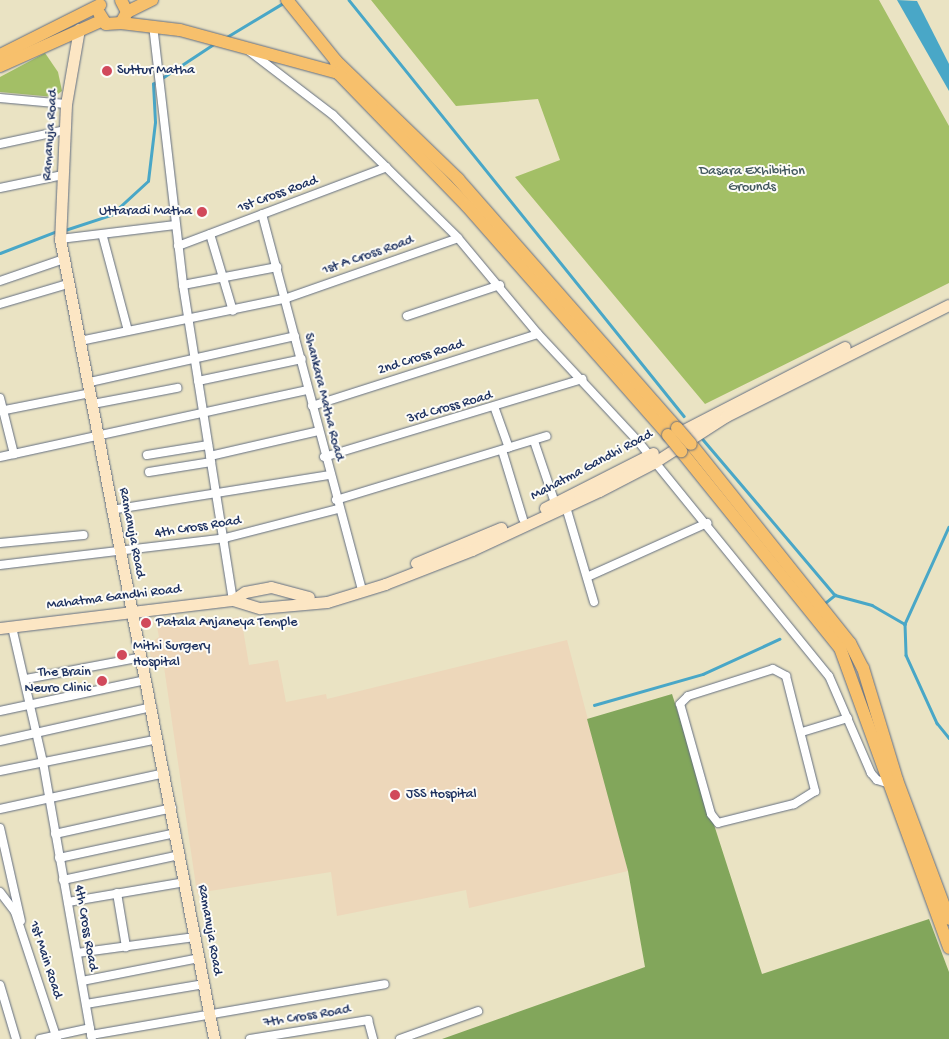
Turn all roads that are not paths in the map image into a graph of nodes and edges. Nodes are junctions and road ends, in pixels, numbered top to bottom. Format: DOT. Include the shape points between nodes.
graph roads {
  1 [pos="152,0"];
  2 [pos="102,2"];
  3 [pos="289,5"];
  4 [pos="123,7"];
  5 [pos="102,21"];
  6 [pos="152,25"];
  7 [pos="79,30"];
  8 [pos="247,49"];
  9 [pos="0,54"];
  10 [pos="0,66"];
  11 [pos="340,67"];
  12 [pos="0,98"];
  13 [pos="66,104"];
  14 [pos="65,130"];
  15 [pos="0,144"];
  16 [pos="387,167"];
  17 [pos="62,175"];
  18 [pos="0,188"];
  19 [pos="262,214"];
  20 [pos="175,225"];
  21 [pos="210,234"];
  22 [pos="104,237"];
  23 [pos="458,238"];
  24 [pos="60,239"];
  25 [pos="178,246"];
  26 [pos="64,259"];
  27 [pos="277,267"];
  28 [pos="223,278"];
  29 [pos="0,281"];
  30 [pos="68,284"];
  31 [pos="183,285"];
  32 [pos="500,285"];
  33 [pos="949,297"];
  34 [pos="287,298"];
  35 [pos="0,304"];
  36 [pos="949,305"];
  37 [pos="233,311"];
  38 [pos="407,316"];
  39 [pos="188,318"];
  40 [pos="128,331"];
  41 [pos="538,334"];
  42 [pos="295,336"];
  43 [pos="80,342"];
  44 [pos="195,359"];
  45 [pos="302,359"];
  46 [pos="582,379"];
  47 [pos="198,381"];
  48 [pos="177,388"];
  49 [pos="308,390"];
  50 [pos="91,393"];
  51 [pos="0,398"];
  52 [pos="312,406"];
  53 [pos="495,409"];
  54 [pos="1,410"];
  55 [pos="203,415"];
  56 [pos="318,431"];
  57 [pos="98,435"];
  58 [pos="547,436"];
  59 [pos="534,441"];
  60 [pos="208,445"];
  61 [pos="686,448"];
  62 [pos="505,449"];
  63 [pos="14,454"];
  64 [pos="147,455"];
  65 [pos="0,457"];
  66 [pos="324,457"];
  67 [pos="211,459"];
  68 [pos="652,459"];
  69 [pos="149,472"];
  70 [pos="329,475"];
  71 [pos="217,495"];
  72 [pos="336,500"];
  73 [pos="554,503"];
  74 [pos="566,506"];
  75 [pos="338,509"];
  76 [pos="111,510"];
  77 [pos="523,519"];
  78 [pos="707,523"];
  79 [pos="84,535"];
  80 [pos="225,538"];
  81 [pos="0,543"];
  82 [pos="119,552"];
  83 [pos="0,565"];
  84 [pos="587,577"];
  85 [pos="361,588"];
  86 [pos="233,600"];
  87 [pos="594,602"];
  88 [pos="131,610"];
  89 [pos="12,626"];
  90 [pos="0,628"];
  91 [pos="142,657"];
  92 [pos="26,679"];
  93 [pos="146,680"];
  94 [pos="29,704"];
  95 [pos="152,707"];
  96 [pos="0,711"];
  97 [pos="848,718"];
  98 [pos="802,732"];
  99 [pos="34,734"];
  100 [pos="158,739"];
  101 [pos="0,741"];
  102 [pos="43,762"];
  103 [pos="0,771"];
  104 [pos="165,773"];
  105 [pos="887,783"];
  106 [pos="48,798"];
  107 [pos="172,808"];
  108 [pos="0,809"];
  109 [pos="0,828"];
  110 [pos="176,833"];
  111 [pos="55,834"];
  112 [pos="180,855"];
  113 [pos="59,858"];
  114 [pos="64,880"];
  115 [pos="185,882"];
  116 [pos="0,892"];
  117 [pos="117,894"];
  118 [pos="68,902"];
  119 [pos="949,919"];
  120 [pos="21,927"];
  121 [pos="195,937"];
  122 [pos="126,947"];
  123 [pos="949,948"];
  124 [pos="77,953"];
  125 [pos="199,958"];
  126 [pos="82,981"];
  127 [pos="204,984"];
  128 [pos="385,984"];
  129 [pos="0,985"];
  130 [pos="86,1004"];
  131 [pos="478,1011"];
  132 [pos="209,1014"];
  133 [pos="91,1034"];
  134 [pos="57,1037"];
  135 [pos="16,1039"];
  136 [pos="40,1039"];
  137 [pos="214,1039"];
  138 [pos="250,1039"];
  139 [pos="372,1039"];
  140 [pos="400,1039"];
  1 -- 4 [label="main road"];
  2 -- 5 [label="main road"];
  2 -- 9 [label="main road"];
  3 -- 11 [label="main road"];
  4 -- 5 [label="main road" via="111,26"];
  4 -- 6 [label="main road"];
  5 -- 7 [label="main road"];
  6 -- 8 [label="main road"];
  6 -- 20 [label="street"];
  7 -- 10 [label="main road"];
  7 -- 13 [label="main road, Ramanuja Road"];
  8 -- 11 [label="main road"];
  8 -- 16 [label="street" via="333,114"];
  11 -- 61 [label="main road, bridge"];
  12 -- 13 [label="street"];
  13 -- 14 [label="main road, Ramanuja Road"];
  14 -- 15 [label="street"];
  14 -- 17 [label="main road, Ramanuja Road"];
  16 -- 19 [label="street, 1st Cross Road"];
  16 -- 23 [label="street"];
  17 -- 18 [label="street"];
  17 -- 24 [label="main road, Ramanuja Road"];
  19 -- 21 [label="street, 1st Cross Road"];
  19 -- 27 [label="street, Shankara Matha Road"];
  20 -- 22 [label="street"];
  20 -- 25 [label="street"];
  21 -- 25 [label="street, 1st Cross Road"];
  21 -- 28 [label="street"];
  22 -- 24 [label="street"];
  22 -- 40 [label="street"];
  23 -- 32 [label="street"];
  23 -- 34 [label="street, 1st A Cross Road"];
  24 -- 26 [label="main road, Ramanuja Road"];
  25 -- 31 [label="street"];
  26 -- 29 [label="street"];
  26 -- 30 [label="main road, Ramanuja Road"];
  27 -- 28 [label="street"];
  27 -- 34 [label="street, Shankara Matha Road"];
  28 -- 31 [label="street"];
  28 -- 37 [label="street"];
  30 -- 35 [label="street"];
  30 -- 43 [label="main road, Ramanuja Road"];
  31 -- 39 [label="street"];
  32 -- 38 [label="street"];
  32 -- 41 [label="street"];
  33 -- 68 [label="main road, Mahatma Gandhi Road" via="718,410"];
  34 -- 37 [label="street, 1st A Cross Road"];
  34 -- 42 [label="street, Shankara Matha Road"];
  36 -- 68 [label="main road, Mahatma Gandhi Road" via="726,416"];
  37 -- 39 [label="street, 1st A Cross Road"];
  39 -- 40 [label="street, 1st A Cross Road"];
  39 -- 44 [label="street"];
  40 -- 43 [label="street, 1st A Cross Road"];
  41 -- 46 [label="street"];
  41 -- 52 [label="street, 2nd Cross Road"];
  42 -- 44 [label="street"];
  42 -- 45 [label="street, Shankara Matha Road"];
  43 -- 50 [label="main road, Ramanuja Road"];
  44 -- 47 [label="street"];
  44 -- 50 [label="street"];
  45 -- 47 [label="street"];
  45 -- 49 [label="street, Shankara Matha Road"];
  46 -- 53 [label="street, 3rd Cross Road"];
  46 -- 68 [label="street"];
  47 -- 55 [label="street"];
  48 -- 50 [label="street"];
  49 -- 52 [label="street, Shankara Matha Road"];
  49 -- 55 [label="street"];
  50 -- 54 [label="street"];
  50 -- 57 [label="main road, Ramanuja Road"];
  51 -- 54 [label="street"];
  52 -- 56 [label="street, Shankara Matha Road"];
  53 -- 62 [label="street"];
  53 -- 66 [label="street, 3rd Cross Road"];
  54 -- 63 [label="street"];
  55 -- 57 [label="street"];
  55 -- 60 [label="street"];
  56 -- 66 [label="street, Shankara Matha Road"];
  56 -- 67 [label="street"];
  57 -- 63 [label="street"];
  57 -- 76 [label="main road, Ramanuja Road"];
  58 -- 59 [label="street"];
  59 -- 62 [label="street"];
  59 -- 73 [label="street"];
  60 -- 64 [label="street"];
  60 -- 67 [label="street"];
  61 -- 105 [label="main road" via="840,648 852,671"];
  61 -- 119 [label="main road" via="850,643 863,668 897,780"];
  62 -- 72 [label="street"];
  62 -- 77 [label="street"];
  63 -- 65 [label="street"];
  66 -- 70 [label="street, Shankara Matha Road"];
  67 -- 69 [label="street"];
  67 -- 71 [label="street"];
  68 -- 73 [label="main road, Mahatma Gandhi Road"];
  68 -- 74 [label="main road, Mahatma Gandhi Road"];
  68 -- 78 [label="street"];
  70 -- 71 [label="street"];
  70 -- 72 [label="street, Shankara Matha Road"];
  71 -- 76 [label="street"];
  71 -- 80 [label="street"];
  72 -- 75 [label="street, Shankara Matha Road"];
  73 -- 77 [label="main road, Mahatma Gandhi Road"];
  74 -- 84 [label="street"];
  74 -- 85 [label="main road, Mahatma Gandhi Road" via="472,550"];
  75 -- 80 [label="street, 4th Cross Road"];
  75 -- 85 [label="street, Shankara Matha Road"];
  76 -- 82 [label="main road, Ramanuja Road"];
  77 -- 85 [label="main road, Mahatma Gandhi Road"];
  78 -- 84 [label="street"];
  78 -- 97 [label="street" via="829,676"];
  79 -- 81 [label="street"];
  80 -- 82 [label="street, 4th Cross Road"];
  80 -- 86 [label="street"];
  82 -- 83 [label="street, 4th Cross Road"];
  82 -- 88 [label="main road, Ramanuja Road"];
  84 -- 87 [label="street"];
  85 -- 86 [label="main road, Mahatma Gandhi Road" via="327,602 260,608"];
  85 -- 86 [label="main road, Mahatma Gandhi Road" via="312,598 271,587 245,592"];
  86 -- 88 [label="main road, Mahatma Gandhi Road"];
  88 -- 89 [label="main road, Mahatma Gandhi Road"];
  88 -- 91 [label="main road, Ramanuja Road"];
  89 -- 90 [label="main road, Mahatma Gandhi Road"];
  89 -- 92 [label="street, 4th Cross Road"];
  91 -- 92 [label="street"];
  91 -- 93 [label="main road, Ramanuja Road"];
  92 -- 94 [label="street, 4th Cross Road"];
  93 -- 94 [label="street"];
  93 -- 95 [label="main road, Ramanuja Road"];
  94 -- 96 [label="street"];
  94 -- 99 [label="street, 4th Cross Road"];
  95 -- 99 [label="street"];
  95 -- 100 [label="main road, Ramanuja Road"];
  97 -- 98 [label="street"];
  97 -- 105 [label="street" via="871,773 877,780"];
  98 -- 98 [label="street" via="786,676 778,670 688,696 680,704 711,814 718,822 811,796 816,781"];
  99 -- 101 [label="street"];
  99 -- 102 [label="street, 4th Cross Road"];
  100 -- 102 [label="street"];
  100 -- 104 [label="main road, Ramanuja Road"];
  102 -- 103 [label="street"];
  102 -- 106 [label="street, 4th Cross Road"];
  104 -- 106 [label="street"];
  104 -- 107 [label="main road, Ramanuja Road"];
  105 -- 123 [label="main road"];
  106 -- 108 [label="street"];
  106 -- 111 [label="street, 4th Cross Road"];
  107 -- 110 [label="main road, Ramanuja Road"];
  107 -- 111 [label="street"];
  109 -- 120 [label="street" via="21,908"];
  110 -- 112 [label="main road, Ramanuja Road"];
  110 -- 113 [label="street"];
  111 -- 113 [label="street, 4th Cross Road"];
  112 -- 114 [label="street"];
  112 -- 115 [label="main road, Ramanuja Road"];
  113 -- 114 [label="street, 4th Cross Road"];
  114 -- 118 [label="street, 4th Cross Road"];
  115 -- 117 [label="street"];
  115 -- 121 [label="main road, Ramanuja Road"];
  116 -- 120 [label="street, 1st Main Road"];
  117 -- 118 [label="street"];
  117 -- 122 [label="street"];
  118 -- 124 [label="street, 4th Cross Road"];
  120 -- 134 [label="street, 1st Main Road"];
  121 -- 122 [label="street"];
  121 -- 125 [label="main road, Ramanuja Road"];
  122 -- 124 [label="street"];
  124 -- 126 [label="street, 4th Cross Road"];
  125 -- 126 [label="street"];
  125 -- 127 [label="main road, Ramanuja Road"];
  126 -- 130 [label="street, 4th Cross Road"];
  127 -- 130 [label="street"];
  127 -- 132 [label="main road, Ramanuja Road"];
  128 -- 132 [label="street"];
  129 -- 135 [label="street"];
  130 -- 133 [label="street, 4th Cross Road"];
  131 -- 140 [label="street"];
  132 -- 133 [label="street"];
  132 -- 137 [label="main road, Ramanuja Road"];
  133 -- 134 [label="street"];
  134 -- 136 [label="street"];
  138 -- 139 [label="street, 7th Cross Road" via="368,1020"];
}
